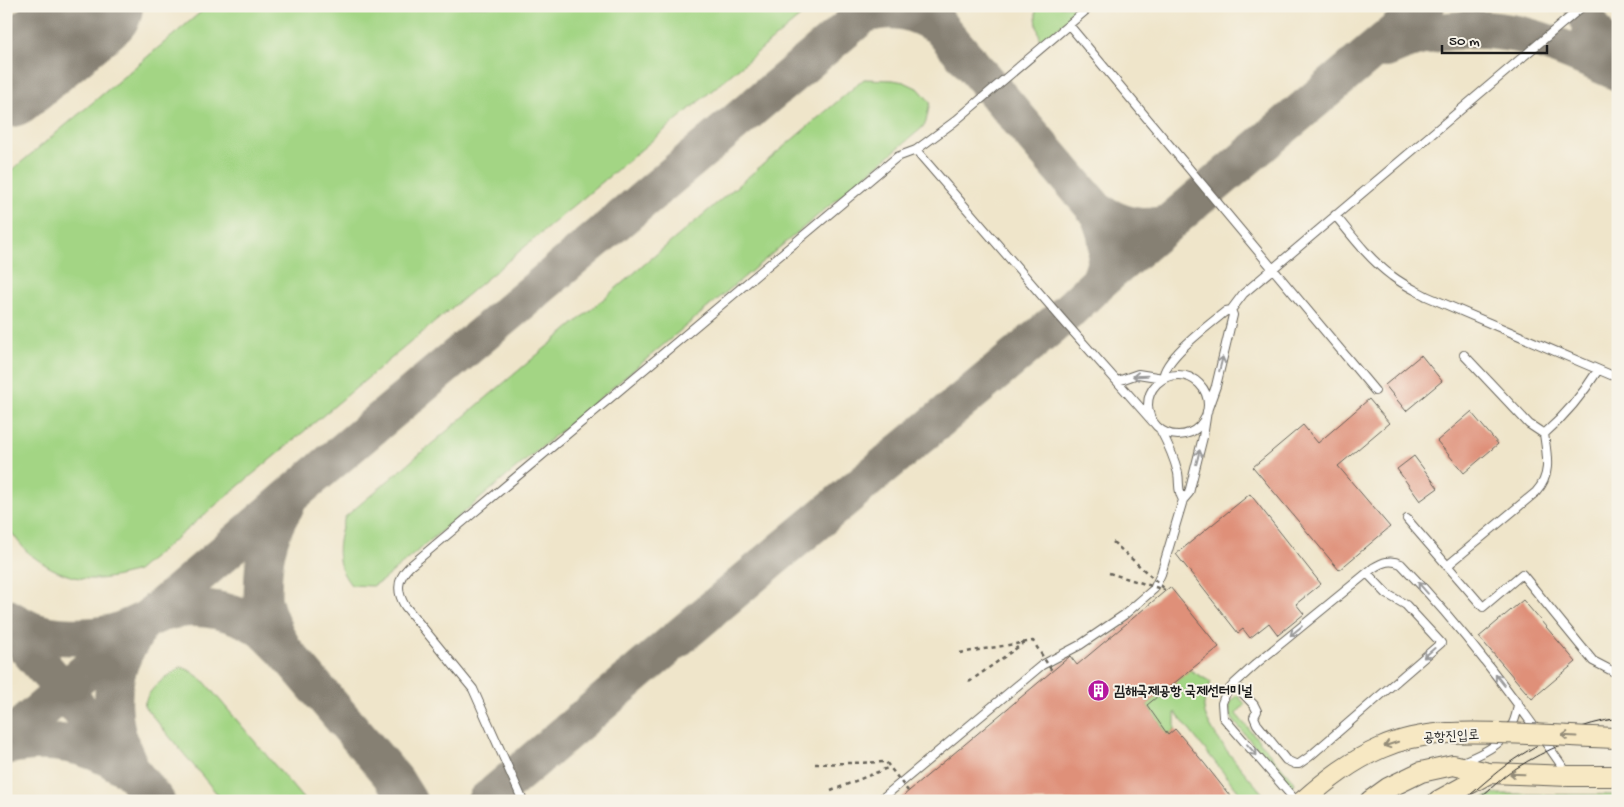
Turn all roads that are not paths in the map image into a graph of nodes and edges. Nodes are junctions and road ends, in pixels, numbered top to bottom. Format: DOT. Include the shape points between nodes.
graph roads {
  1 [pos="1091,6"];
  2 [pos="1583,6"];
  3 [pos="1069,25"];
  4 [pos="916,150"];
  5 [pos="1335,215"];
  6 [pos="1273,268"];
  7 [pos="1231,310"];
  8 [pos="1464,355"];
  9 [pos="1598,370"];
  10 [pos="1163,378"];
  11 [pos="1618,378"];
  12 [pos="1118,381"];
  13 [pos="1375,390"];
  14 [pos="1207,411"];
  15 [pos="1153,422"];
  16 [pos="1160,429"];
  17 [pos="1544,434"];
  18 [pos="1183,500"];
  19 [pos="1407,519"];
  20 [pos="1448,566"];
  21 [pos="1367,573"];
  22 [pos="1618,674"];
  23 [pos="1234,684"];
  24 [pos="1518,703"];
  25 [pos="1618,738"];
  26 [pos="1453,765"];
  27 [pos="1489,773"];
  28 [pos="1569,776"];
  29 [pos="1618,776"];
  30 [pos="523,801"];
  31 [pos="879,801"];
  32 [pos="1296,801"];
  33 [pos="1302,801"];
  34 [pos="1370,801"];
  35 [pos="1438,801"];
  1 -- 3 [label="lane"];
  2 -- 5 [label="lane"];
  3 -- 4 [label="lane"];
  3 -- 6 [label="lane"];
  4 -- 12 [label="lane"];
  4 -- 30 [label="lane" via="897,157 402,575 398,585 400,597 467,681"];
  5 -- 6 [label="lane"];
  5 -- 9 [label="lane" via="1376,262 1403,284"];
  6 -- 7 [label="lane" via="1243,294"];
  6 -- 13 [label="lane"];
  7 -- 10 [label="lane" via="1171,360"];
  14 -- 7 [label="lane, one-way" via="1233,315"];
  8 -- 17 [label="lane" via="1530,424"];
  9 -- 11 [label="lane"];
  9 -- 17 [label="lane" via="1585,390"];
  10 -- 12 [label="lane, one-way" via="1138,374"];
  10 -- 14 [label="lane" via="1183,374 1196,381 1206,392"];
  10 -- 15 [label="lane" via="1150,393 1148,408"];
  12 -- 15 [label="lane"];
  14 -- 16 [label="lane" via="1204,421 1189,433 1169,434"];
  18 -- 14 [label="lane, one-way" via="1189,493"];
  15 -- 16 [label="lane"];
  16 -- 18 [label="lane" via="1172,451"];
  17 -- 20 [label="lane" via="1549,463 1543,485"];
  18 -- 31 [label="lane" via="1154,589 1124,615 1080,645 1042,665"];
  19 -- 20 [label="lane"];
  20 -- 22 [label="lane" via="1483,607 1522,574 1593,661"];
  21 -- 23 [label="lane, one-way"];
  21 -- 23 [label="lane, one-way" via="1387,594 1406,605 1441,642 1309,757 1299,764 1286,760 1256,724 1254,705"];
  24 -- 21 [label="lane, one-way" via="1470,642 1401,564 1384,562"];
  23 -- 32 [label="lane, one-way" via="1222,703 1223,717"];
  24 -- 26 [label="lane" via="1514,725 1503,739 1492,748"];
  24 -- 28 [label="lane"];
  25 -- 33 [label="main road, 공항진입로, one-way, bridge" via="1496,732 1452,732 1412,737 1353,762"];
  26 -- 27 [label="main road"];
  26 -- 34 [label="main road" via="1421,772"];
  28 -- 27 [label="main road, one-way"];
  27 -- 35 [label="main road"];
  28 -- 29 [label="main road"];
}
